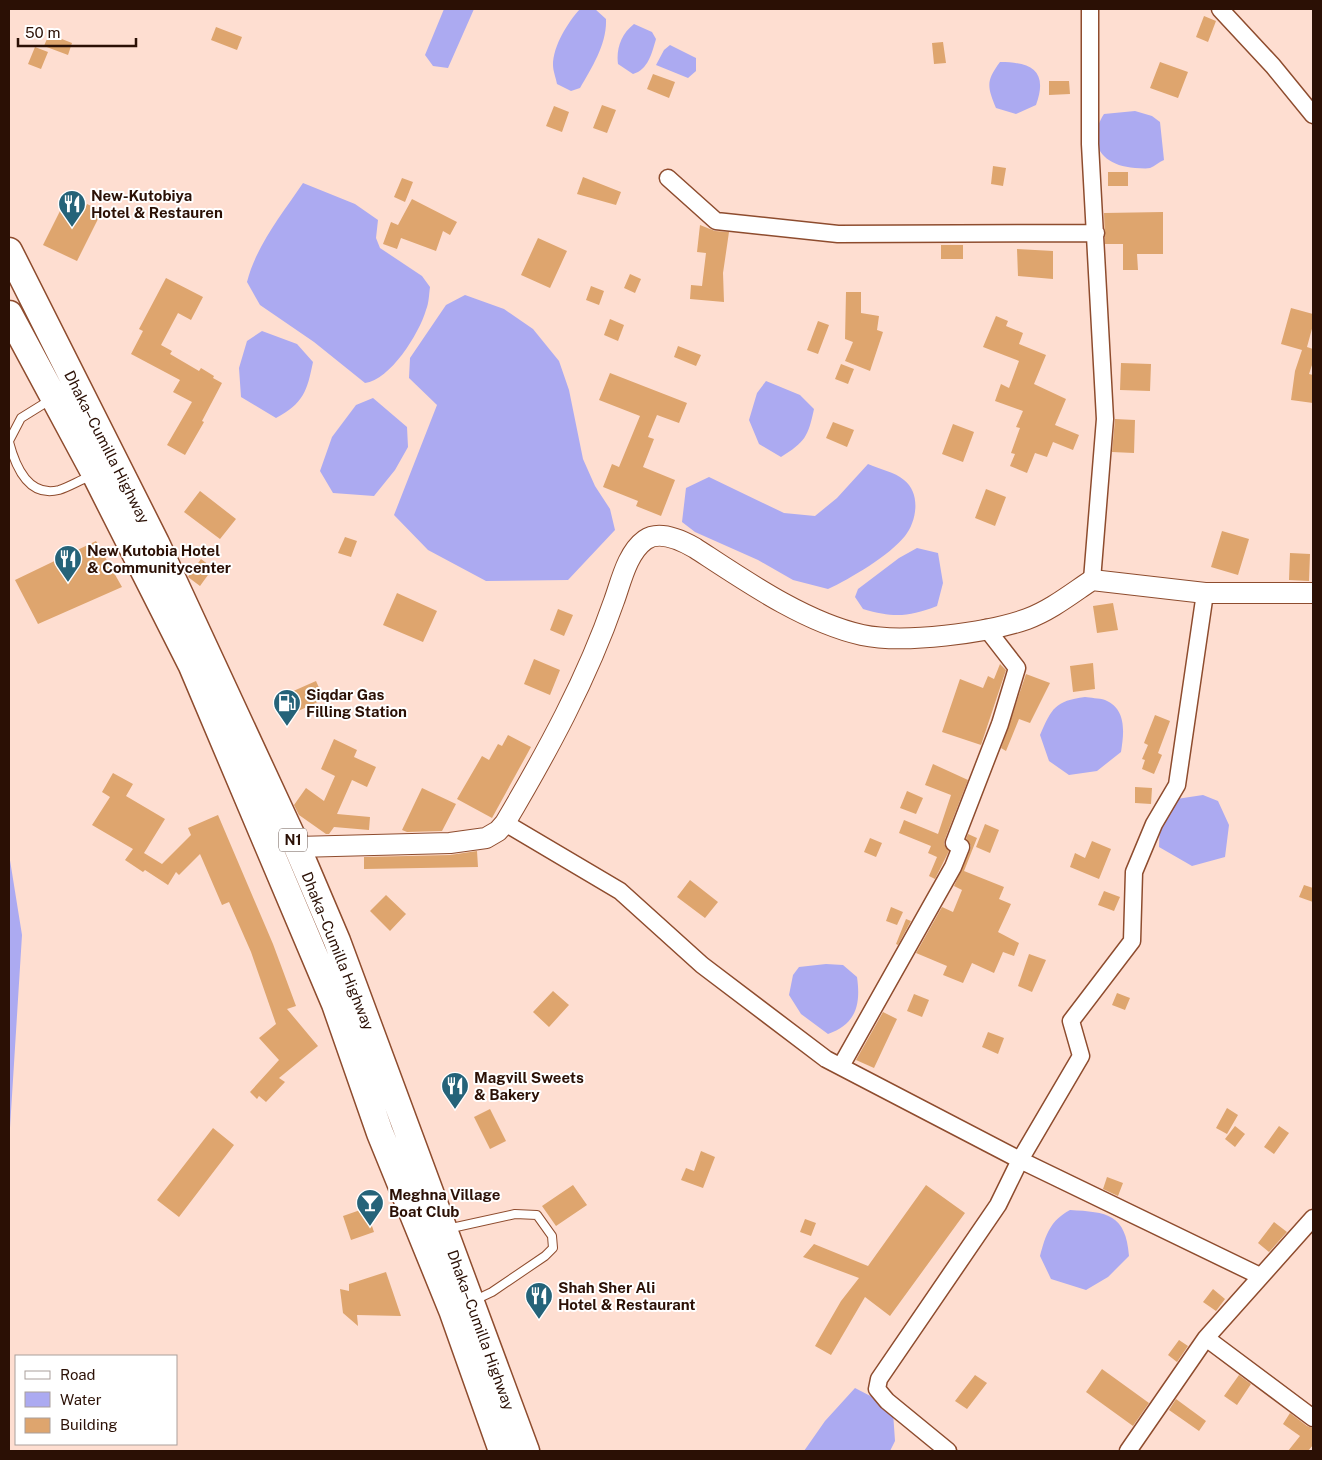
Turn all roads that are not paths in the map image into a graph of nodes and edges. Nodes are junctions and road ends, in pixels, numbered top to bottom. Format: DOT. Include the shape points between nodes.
graph roads {
  1 [pos="1090,9"];
  2 [pos="1220,9"];
  3 [pos="1313,115"];
  4 [pos="668,178"];
  5 [pos="1096,234"];
  6 [pos="9,251"];
  7 [pos="9,314"];
  8 [pos="54,398"];
  9 [pos="9,442"];
  10 [pos="95,474"];
  11 [pos="1092,580"];
  12 [pos="1205,593"];
  13 [pos="1313,593"];
  14 [pos="986,628"];
  15 [pos="505,823"];
  16 [pos="297,848"];
  17 [pos="841,1066"];
  18 [pos="1020,1160"];
  19 [pos="1313,1218"];
  20 [pos="444,1230"];
  21 [pos="1260,1276"];
  22 [pos="472,1302"];
  23 [pos="1206,1338"];
  24 [pos="1313,1418"];
  25 [pos="502,1451"];
  26 [pos="526,1451"];
  27 [pos="948,1451"];
  28 [pos="1128,1451"];
  1 -- 5 [label="street" via="1090,144"];
  2 -- 3 [label="street"];
  4 -- 5 [label="street" via="716,221 838,234"];
  5 -- 11 [label="street" via="1106,419"];
  6 -- 16 [label="highway, Dhaka–Cumilla Highway / N1" via="156,543"];
  7 -- 8 [label="highway, Dhaka–Cumilla Highway / N1"];
  8 -- 9 [label="lane" via="21,418"];
  8 -- 10 [label="highway, Dhaka–Cumilla Highway / N1"];
  9 -- 10 [label="lane" via="22,477 38,489 57,490"];
  10 -- 25 [label="highway, Dhaka–Cumilla Highway / N1" via="192,666 328,986 380,1133 452,1310"];
  11 -- 12 [label="street"];
  11 -- 14 [label="street" via="1058,604 1027,619"];
  12 -- 13 [label="street"];
  12 -- 18 [label="street" via="1178,784 1154,824 1134,872 1132,941 1071,1021 1081,1056"];
  14 -- 15 [label="street" via="942,637 863,635 807,616 695,548 655,535 645,540 629,562 592,661 542,761"];
  14 -- 17 [label="street" via="1017,668 1000,724 954,843 961,847 953,867"];
  15 -- 16 [label="street" via="486,838 459,842"];
  15 -- 17 [label="street" via="620,891 702,965 826,1059"];
  16 -- 20 [label="highway, Dhaka–Cumilla Highway / N1" via="337,941"];
  17 -- 18 [label="street"];
  18 -- 21 [label="street"];
  18 -- 27 [label="street" via="998,1205 879,1379 877,1389 887,1401"];
  19 -- 21 [label="street"];
  20 -- 22 [label="highway, Dhaka–Cumilla Highway / N1"];
  20 -- 22 [label="lane" via="514,1214 538,1215 552,1236 553,1248 545,1256"];
  21 -- 23 [label="street"];
  22 -- 26 [label="highway, Dhaka–Cumilla Highway / N1"];
  23 -- 24 [label="street"];
  23 -- 28 [label="street"];
}
